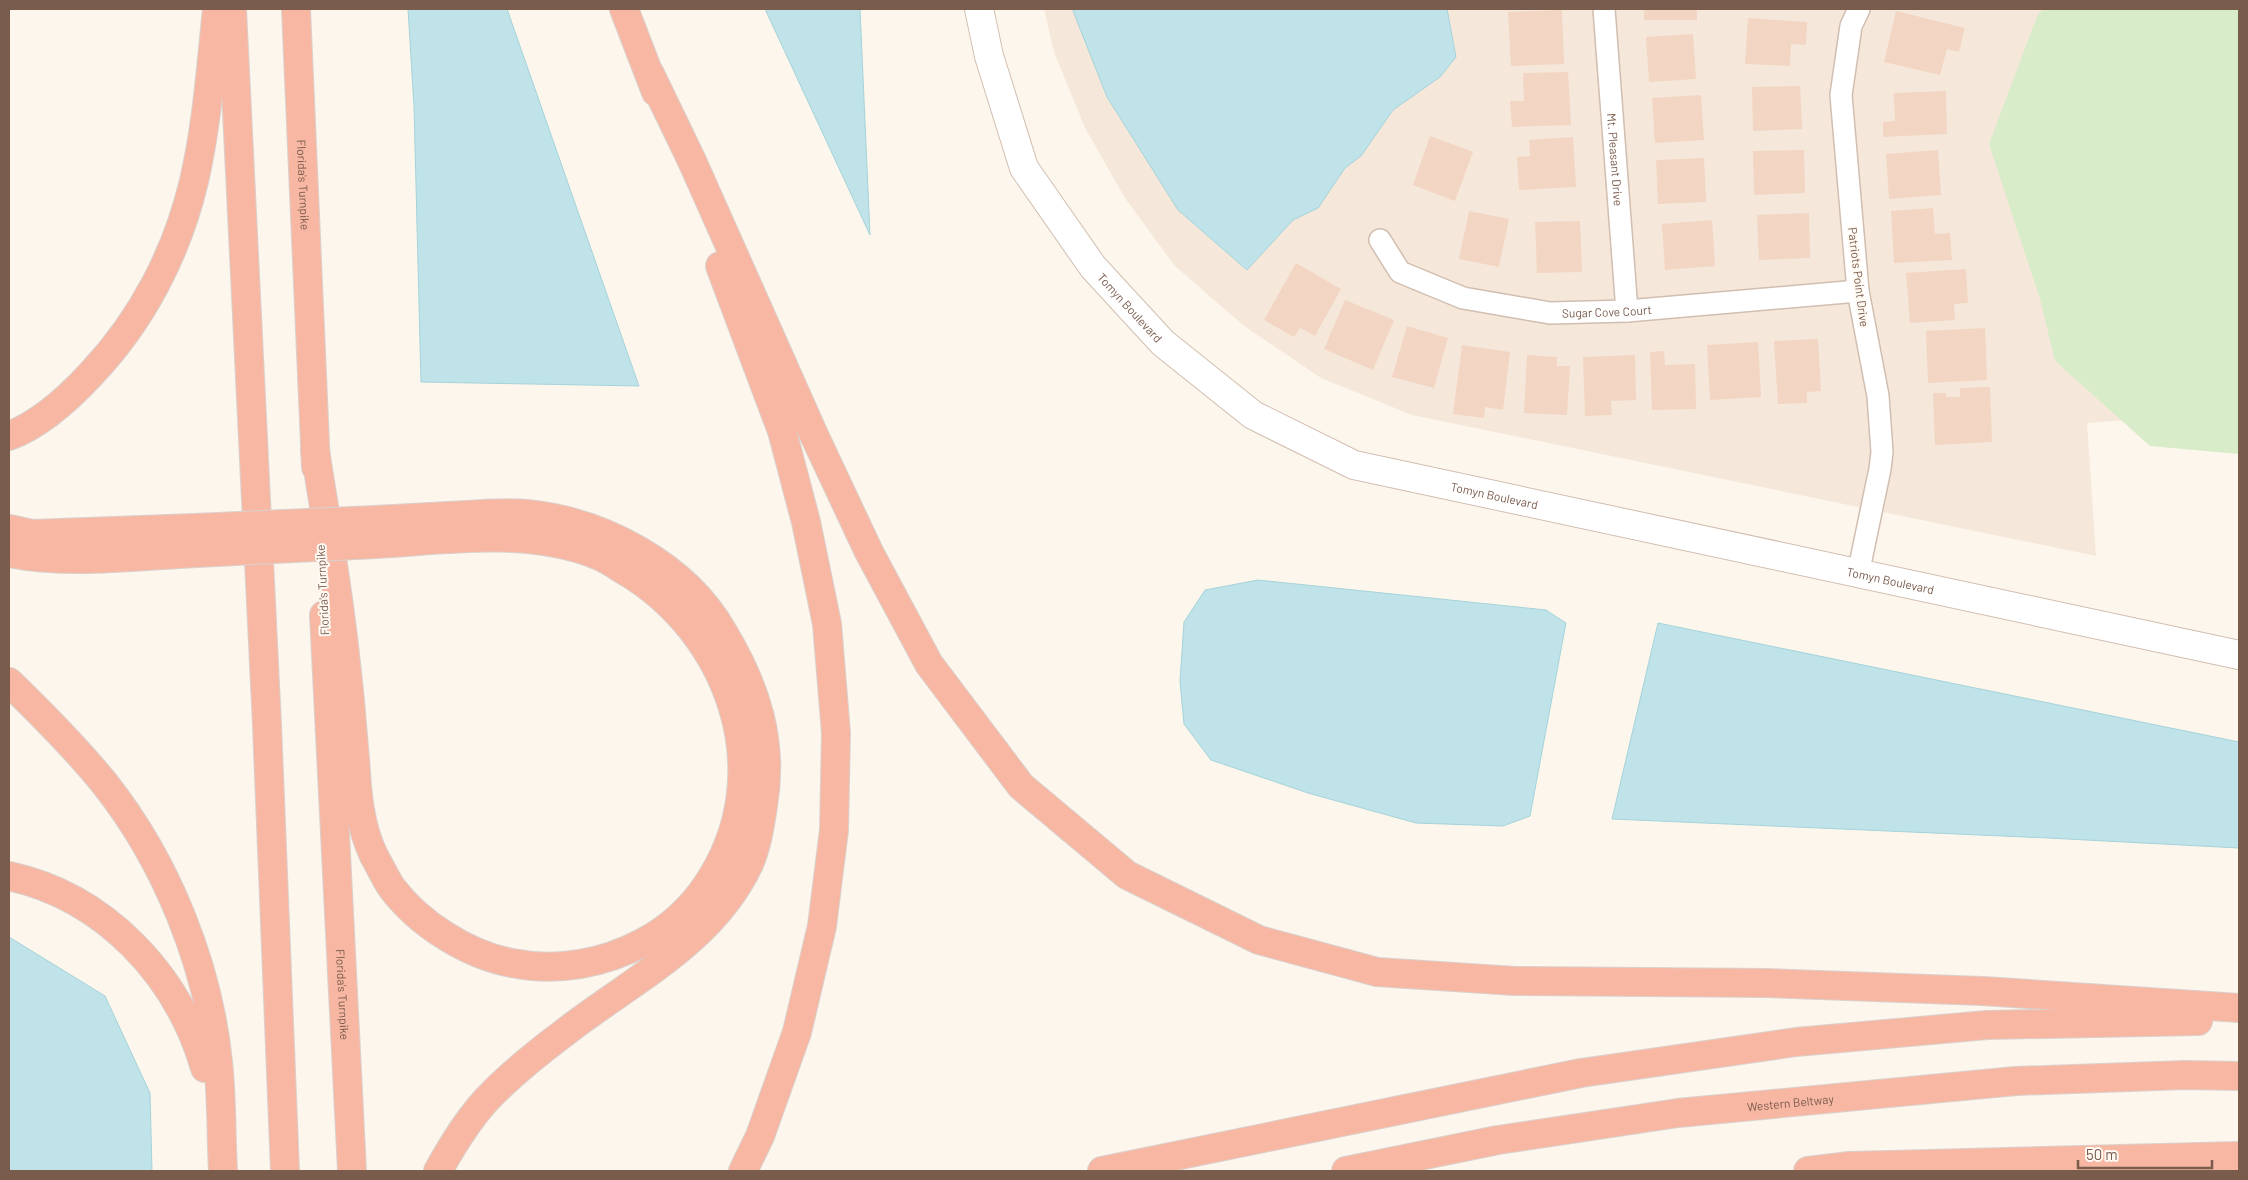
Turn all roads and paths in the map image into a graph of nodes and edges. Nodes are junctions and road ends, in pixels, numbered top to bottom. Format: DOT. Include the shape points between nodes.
graph roads {
  1 [pos="217,9"];
  2 [pos="232,9"];
  3 [pos="296,9"];
  4 [pos="624,9"];
  5 [pos="979,9"];
  6 [pos="1604,9"];
  7 [pos="1859,9"];
  8 [pos="650,74"];
  9 [pos="1380,240"];
  10 [pos="1858,291"];
  11 [pos="1627,311"];
  12 [pos="9,436"];
  13 [pos="315,450"];
  14 [pos="9,529"];
  15 [pos="375,532"];
  16 [pos="196,540"];
  17 [pos="9,553"];
  18 [pos="1858,574"];
  19 [pos="2239,655"];
  20 [pos="9,682"];
  21 [pos="9,876"];
  22 [pos="2239,1008"];
  23 [pos="2239,1021"];
  24 [pos="2239,1076"];
  25 [pos="2239,1156"];
  26 [pos="2054,1160"];
  27 [pos="218,1171"];
  28 [pos="223,1171"];
  29 [pos="285,1171"];
  30 [pos="352,1171"];
  31 [pos="438,1171"];
  32 [pos="744,1171"];
  33 [pos="1102,1171"];
  34 [pos="1346,1171"];
  35 [pos="1808,1171"];
  36 [pos="1987,1171"];
  1 -- 12 [label="highway" via="194,181 168,260 148,299 111,353 70,397 23,431"];
  2 -- 29 [label="highway"];
  3 -- 13 [label="highway, Florida's Turnpike"];
  4 -- 8 [label="highway"];
  5 -- 18 [label="street, Tomyn Boulevard" via="989,56 1024,168 1093,267 1163,344 1253,415 1354,466"];
  6 -- 11 [label="street, Mt. Pleasant Drive"];
  7 -- 10 [label="street, Patriots Point Drive" via="1851,26 1841,95"];
  8 -- 22 [label="highway" via="814,435 929,664 1021,786 1126,875 1259,940 1377,972 1515,981 1766,983 1983,991"];
  8 -- 32 [label="highway" via="782,431 806,522 827,624 836,734 834,830 822,926 797,1032"];
  9 -- 11 [label="street, Sugar Cove Court" via="1400,272 1463,298 1550,313"];
  10 -- 11 [label="street, Sugar Cove Court"];
  10 -- 18 [label="street, Patriots Point Drive" via="1878,396 1882,452"];
  13 -- 15 [label="highway" via="346,662 359,812 373,853 392,888 427,923 460,945 496,960 535,968 586,964 622,954 658,934 694,905 720,866 735,831 742,790 742,750 736,713 719,670 695,632 675,609 640,579 598,555 523,537"];
  13 -- 30 [label="highway, Florida's Turnpike"];
  14 -- 16 [label="highway" via="32,534"];
  15 -- 16 [label="highway, bridge"];
  15 -- 31 [label="highway" via="526,514 562,520 606,534 657,562 692,592 718,622 743,664 759,709 766,749 766,792 759,831 750,862 728,901 672,956 564,1032 492,1093 453,1144"];
  16 -- 17 [label="highway" via="86,559"];
  18 -- 19 [label="street, Tomyn Boulevard"];
  20 -- 28 [label="highway" via="109,790 145,844 180,915 207,998 216,1052"];
  21 -- 27 [label="highway" via="76,901 109,922 138,950 167,986 198,1043 207,1073"];
  23 -- 33 [label="highway" via="1987,1025 1796,1042 1581,1073"];
  24 -- 34 [label="highway, Western Beltway" via="2016,1081 1678,1113 1498,1140"];
  25 -- 26 [label="highway"];
  26 -- 35 [label="highway" via="1850,1166"];
  26 -- 36 [label="highway"];
}
